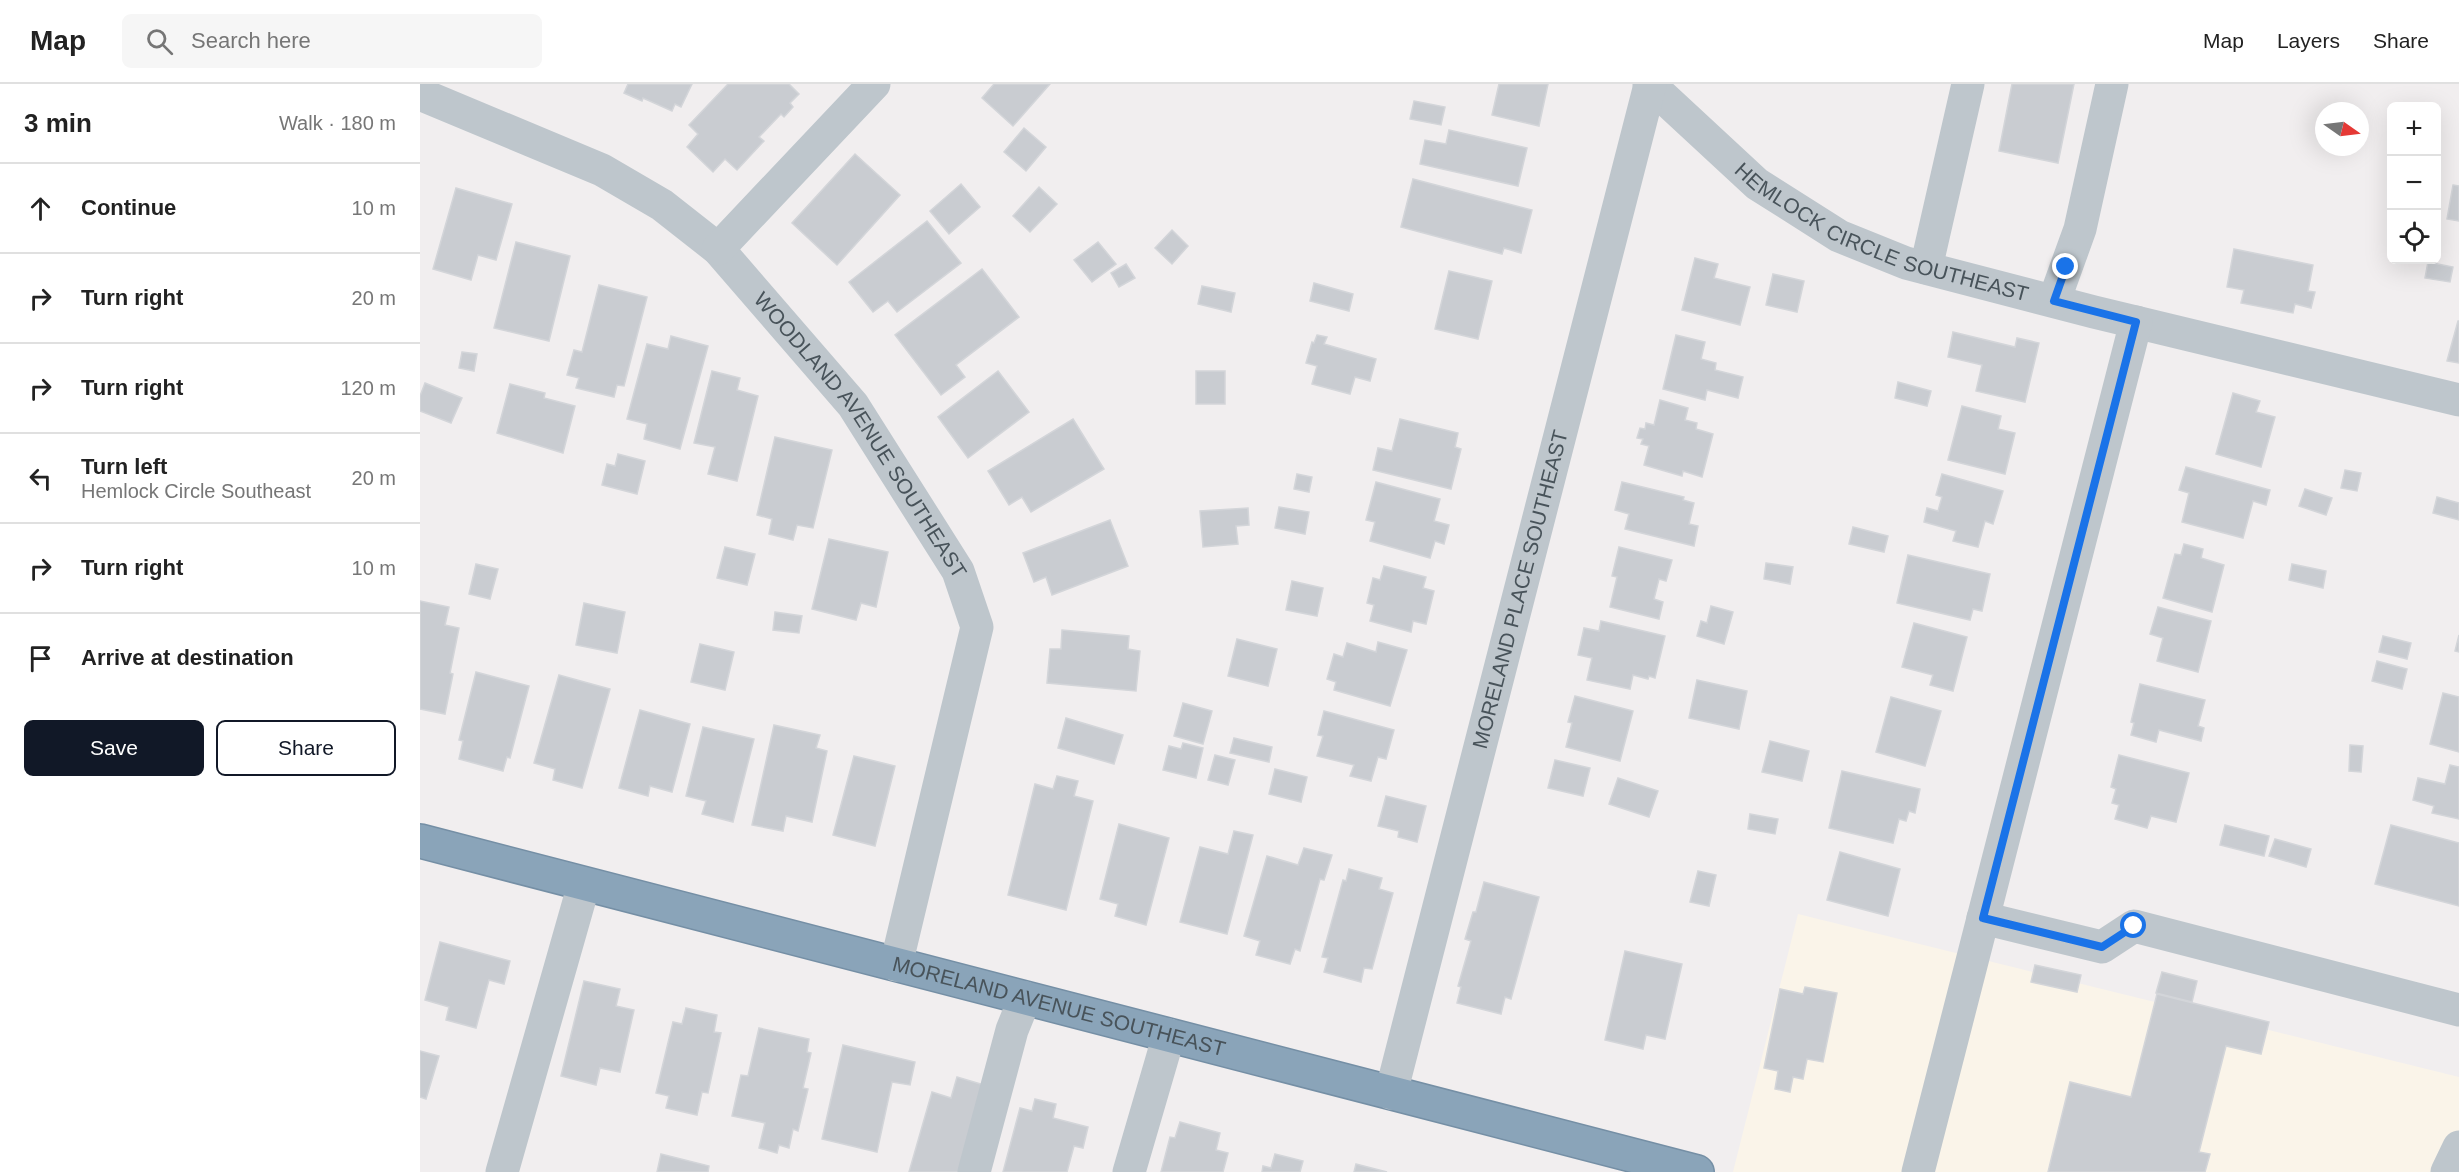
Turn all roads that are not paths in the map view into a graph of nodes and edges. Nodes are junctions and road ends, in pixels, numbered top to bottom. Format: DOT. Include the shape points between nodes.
graph roads {
  1 [pos="874,84"];
  2 [pos="1650,84"];
  3 [pos="1968,84"];
  4 [pos="2112,84"];
  5 [pos="420,94"];
  6 [pos="718,249"];
  7 [pos="1926,268"];
  8 [pos="2054,301"];
  9 [pos="2136,322"];
  10 [pos="2459,400"];
  11 [pos="420,842"];
  12 [pos="584,884"];
  13 [pos="1983,918"];
  14 [pos="896,965"];
  15 [pos="1025,998"];
  16 [pos="2459,1010"];
  17 [pos="1169,1035"];
  18 [pos="1391,1093"];
  19 [pos="502,1172"];
  20 [pos="974,1172"];
  21 [pos="1129,1172"];
  22 [pos="1697,1172"];
  23 [pos="1918,1172"];
  1 -- 6 [label="street"];
  2 -- 7 [label="street, HEMLOCK CIRCLE SOUTHEAST" via="1756,183 1839,236"];
  2 -- 18 [label="street, MORELAND PLACE SOUTHEAST"];
  3 -- 7 [label="street"];
  4 -- 8 [label="street" via="2080,229"];
  5 -- 6 [label="street, WOODLAND AVENUE SOUTHEAST" via="602,170 662,205"];
  6 -- 14 [label="street, WOODLAND AVENUE SOUTHEAST" via="853,405 958,571 977,627"];
  7 -- 8 [label="street, HEMLOCK CIRCLE SOUTHEAST"];
  8 -- 9 [label="street, HEMLOCK CIRCLE SOUTHEAST"];
  9 -- 10 [label="street, HEMLOCK CIRCLE SOUTHEAST"];
  9 -- 13 [label="street"];
  11 -- 12 [label="highway, MORELAND AVENUE SOUTHEAST"];
  12 -- 14 [label="highway, MORELAND AVENUE SOUTHEAST"];
  12 -- 19 [label="street"];
  13 -- 16 [label="street" via="2102,947 2134,926"];
  13 -- 23 [label="street"];
  14 -- 15 [label="highway, MORELAND AVENUE SOUTHEAST"];
  15 -- 17 [label="highway, MORELAND AVENUE SOUTHEAST"];
  15 -- 20 [label="street" via="1012,1030"];
  17 -- 18 [label="highway, MORELAND AVENUE SOUTHEAST"];
  17 -- 21 [label="street"];
  18 -- 22 [label="highway, MORELAND AVENUE SOUTHEAST"];
}
